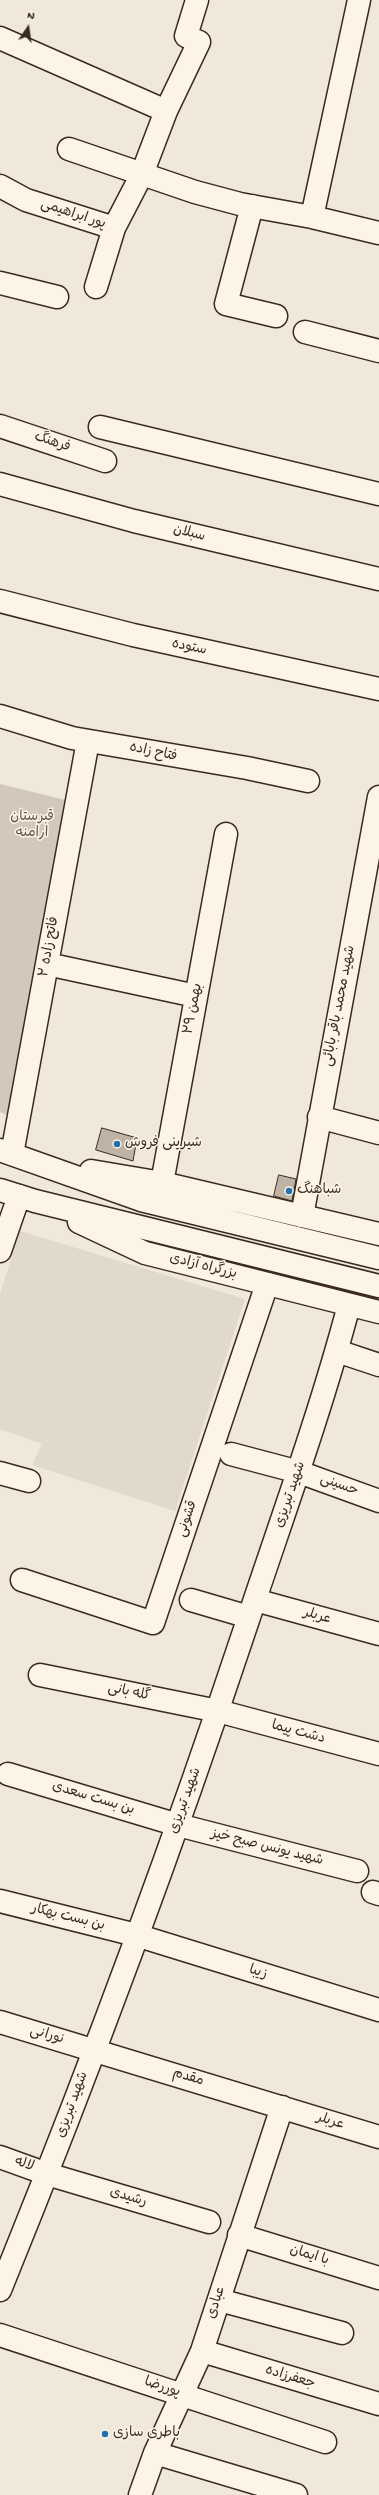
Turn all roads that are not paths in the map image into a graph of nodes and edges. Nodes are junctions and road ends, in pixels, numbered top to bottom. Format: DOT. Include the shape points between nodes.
graph roads {
  1 [pos="197,0"];
  2 [pos="359,0"];
  3 [pos="0,38"];
  4 [pos="166,111"];
  5 [pos="69,149"];
  6 [pos="142,174"];
  7 [pos="0,186"];
  8 [pos="252,206"];
  9 [pos="312,217"];
  10 [pos="114,228"];
  11 [pos="379,233"];
  12 [pos="0,283"];
  13 [pos="96,287"];
  14 [pos="56,297"];
  15 [pos="276,316"];
  16 [pos="305,332"];
  17 [pos="379,351"];
  18 [pos="0,426"];
  19 [pos="100,427"];
  20 [pos="105,460"];
  21 [pos="0,484"];
  22 [pos="379,494"];
  23 [pos="379,579"];
  24 [pos="0,601"];
  25 [pos="379,689"];
  26 [pos="0,716"];
  27 [pos="88,741"];
  28 [pos="308,781"];
  29 [pos="379,797"];
  30 [pos="226,834"];
  31 [pos="47,964"];
  32 [pos="196,996"];
  33 [pos="319,1117"];
  34 [pos="379,1133"];
  35 [pos="6,1152"];
  36 [pos="41,1164"];
  37 [pos="162,1183"];
  38 [pos="18,1195"];
  39 [pos="302,1216"];
  40 [pos="379,1234"];
  41 [pos="0,1252"];
  42 [pos="379,1258"];
  43 [pos="267,1284"];
  44 [pos="379,1286"];
  45 [pos="349,1305"];
  46 [pos="379,1312"];
  47 [pos="337,1351"];
  48 [pos="379,1365"];
  49 [pos="231,1454"];
  50 [pos="299,1472"];
  51 [pos="0,1473"];
  52 [pos="28,1481"];
  53 [pos="379,1501"];
  54 [pos="22,1580"];
  55 [pos="191,1600"];
  56 [pos="252,1608"];
  57 [pos="379,1634"];
  58 [pos="40,1675"];
  59 [pos="218,1711"];
  60 [pos="379,1754"];
  61 [pos="8,1774"];
  62 [pos="178,1824"];
  63 [pos="357,1871"];
  64 [pos="0,1901"];
  65 [pos="136,1935"];
  66 [pos="379,2010"];
  67 [pos="0,2022"];
  68 [pos="94,2050"];
  69 [pos="282,2107"];
  70 [pos="379,2137"];
  71 [pos="0,2157"];
  72 [pos="47,2174"];
  73 [pos="210,2222"];
  74 [pos="239,2235"];
  75 [pos="379,2278"];
  76 [pos="0,2290"];
  77 [pos="219,2300"];
  78 [pos="342,2333"];
  79 [pos="0,2335"];
  80 [pos="202,2351"];
  81 [pos="181,2395"];
  82 [pos="379,2404"];
  83 [pos="324,2442"];
  84 [pos="155,2453"];
  85 [pos="140,2495"];
  86 [pos="296,2495"];
  1 -- 4 [label="main road" via="186,36 199,42"];
  2 -- 9 [label="main road"];
  3 -- 4 [label="main road"];
  4 -- 6 [label="main road"];
  5 -- 6 [label="main road"];
  6 -- 8 [label="main road" via="195,192"];
  6 -- 10 [label="main road"];
  7 -- 10 [label="main road, پور ابراهیمی" via="26,200"];
  8 -- 9 [label="main road"];
  8 -- 15 [label="main road" via="226,304"];
  9 -- 11 [label="main road"];
  10 -- 13 [label="main road, پور ابراهیمی"];
  12 -- 14 [label="main road"];
  16 -- 17 [label="main road"];
  18 -- 20 [label="main road, فرهنگ"];
  19 -- 22 [label="main road"];
  21 -- 23 [label="main road, سبلان" via="134,521"];
  24 -- 25 [label="main road, ستوده" via="134,636"];
  26 -- 27 [label="main road, فتاح زاده"];
  27 -- 28 [label="main road, فتاح زاده"];
  27 -- 31 [label="main road, فاتح زاده ۲"];
  29 -- 33 [label="main road, شهید محمد باقر بابائی"];
  30 -- 32 [label="main road, ۲۹ بهمن"];
  31 -- 32 [label="main road"];
  31 -- 35 [label="main road, فاتح زاده ۲"];
  32 -- 37 [label="main road, ۲۹ بهمن"];
  33 -- 34 [label="main road"];
  33 -- 39 [label="main road, شهید محمد باقر بابائی"];
  35 -- 36 [label="main road"];
  36 -- 37 [label="main road"];
  36 -- 42 [label="main road" via="141,1200"];
  37 -- 39 [label="main road"];
  38 -- 41 [label="main road"];
  38 -- 43 [label="main road, بزرگراه آزادی" via="145,1253"];
  38 -- 44 [label="main road, بزرگراه آزادی"];
  39 -- 40 [label="main road"];
  43 -- 45 [label="main road, بزرگراه آزادی"];
  43 -- 54 [label="main road, قشونی" via="153,1623"];
  45 -- 46 [label="main road, بزرگراه آزادی"];
  45 -- 47 [label="main road, شهید تبریزی"];
  47 -- 48 [label="main road"];
  47 -- 50 [label="main road, شهید تبریزی"];
  49 -- 50 [label="main road, حسینی"];
  50 -- 53 [label="main road, حسینی"];
  50 -- 56 [label="main road, شهید تبریزی"];
  51 -- 52 [label="main road"];
  55 -- 56 [label="main road, عربلر"];
  56 -- 57 [label="main road, عربلر"];
  56 -- 59 [label="main road, شهید تبریزی"];
  58 -- 59 [label="main road, گله بانی"];
  59 -- 60 [label="main road, دشت پیما"];
  59 -- 62 [label="main road, شهید تبریزی"];
  61 -- 62 [label="main road, بن بست سعدی"];
  62 -- 63 [label="main road, شهید یونس صبح خیز"];
  62 -- 65 [label="main road, شهید تبریزی"];
  64 -- 65 [label="main road, بن بست بهکار"];
  65 -- 66 [label="main road, زیبا"];
  65 -- 68 [label="main road, شهید تبریزی"];
  67 -- 68 [label="main road, نورانی"];
  68 -- 69 [label="main road, مقدم"];
  68 -- 72 [label="main road, شهید تبریزی"];
  69 -- 70 [label="main road, عربلر"];
  69 -- 74 [label="main road, عبادی"];
  71 -- 72 [label="main road, لاله"];
  72 -- 73 [label="main road, رشیدی"];
  72 -- 76 [label="main road, شهید تبریزی"];
  74 -- 75 [label="main road, با ایمان"];
  74 -- 77 [label="main road, عبادی"];
  77 -- 78 [label="main road"];
  77 -- 80 [label="main road, عبادی"];
  79 -- 81 [label="main road, پوررضا"];
  80 -- 81 [label="main road, عبادی"];
  80 -- 82 [label="main road, جعفرزاده"];
  81 -- 83 [label="main road, پوررضا"];
  81 -- 84 [label="main road, عبادی"];
  84 -- 85 [label="main road, عبادی"];
  84 -- 86 [label="main road"];
}
